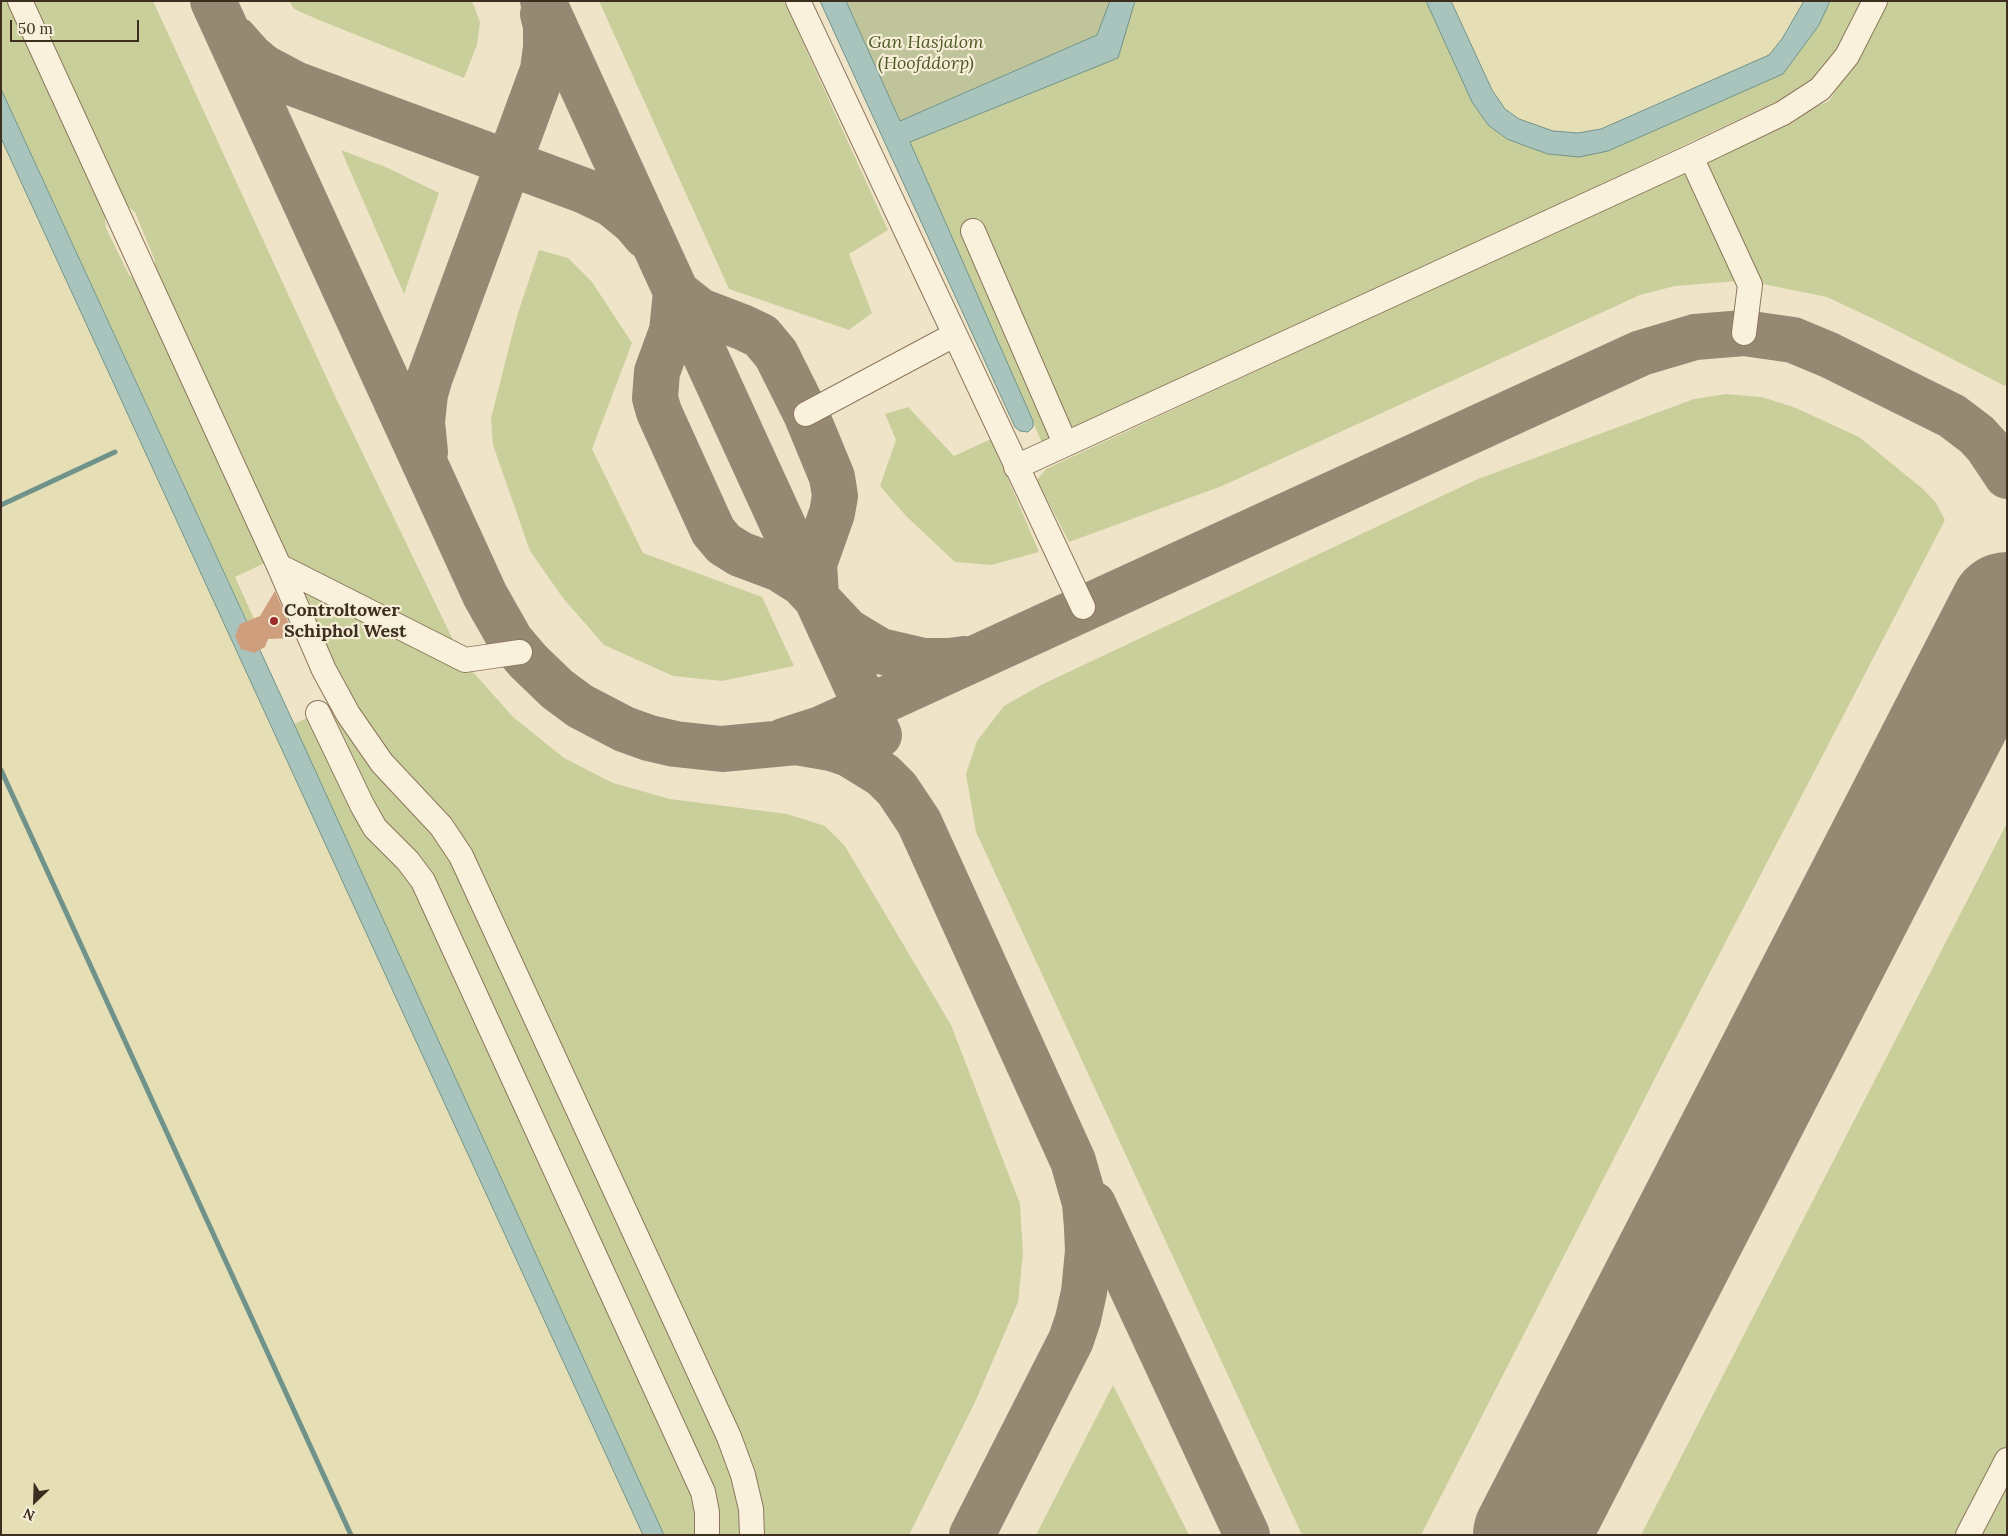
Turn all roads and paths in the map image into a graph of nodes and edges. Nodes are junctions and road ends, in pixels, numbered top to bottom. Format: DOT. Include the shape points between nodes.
graph roads {
  1 [pos="20,1"];
  2 [pos="798,1"];
  3 [pos="1876,1"];
  4 [pos="1692,157"];
  5 [pos="973,231"];
  6 [pos="1744,333"];
  7 [pos="954,335"];
  8 [pos="806,414"];
  9 [pos="1065,443"];
  10 [pos="1016,467"];
  11 [pos="279,566"];
  12 [pos="1083,607"];
  13 [pos="520,652"];
  14 [pos="318,713"];
  15 [pos="2007,1460"];
  16 [pos="707,1535"];
  17 [pos="752,1535"];
  18 [pos="1968,1535"];
  1 -- 11 [label="lane"];
  2 -- 7 [label="lane"];
  3 -- 4 [label="lane" via="1847,56 1820,89 1782,113"];
  4 -- 6 [label="lane" via="1750,285"];
  4 -- 9 [label="lane"];
  5 -- 9 [label="lane"];
  7 -- 8 [label="lane"];
  7 -- 10 [label="lane"];
  9 -- 10 [label="lane"];
  10 -- 12 [label="lane"];
  11 -- 13 [label="lane" via="465,660"];
  11 -- 17 [label="lane" via="324,670 348,714 382,763 441,826 461,856 728,1437 743,1475 751,1509"];
  14 -- 16 [label="lane" via="375,828 423,881 703,1492"];
  15 -- 18 [label="lane"];
}
